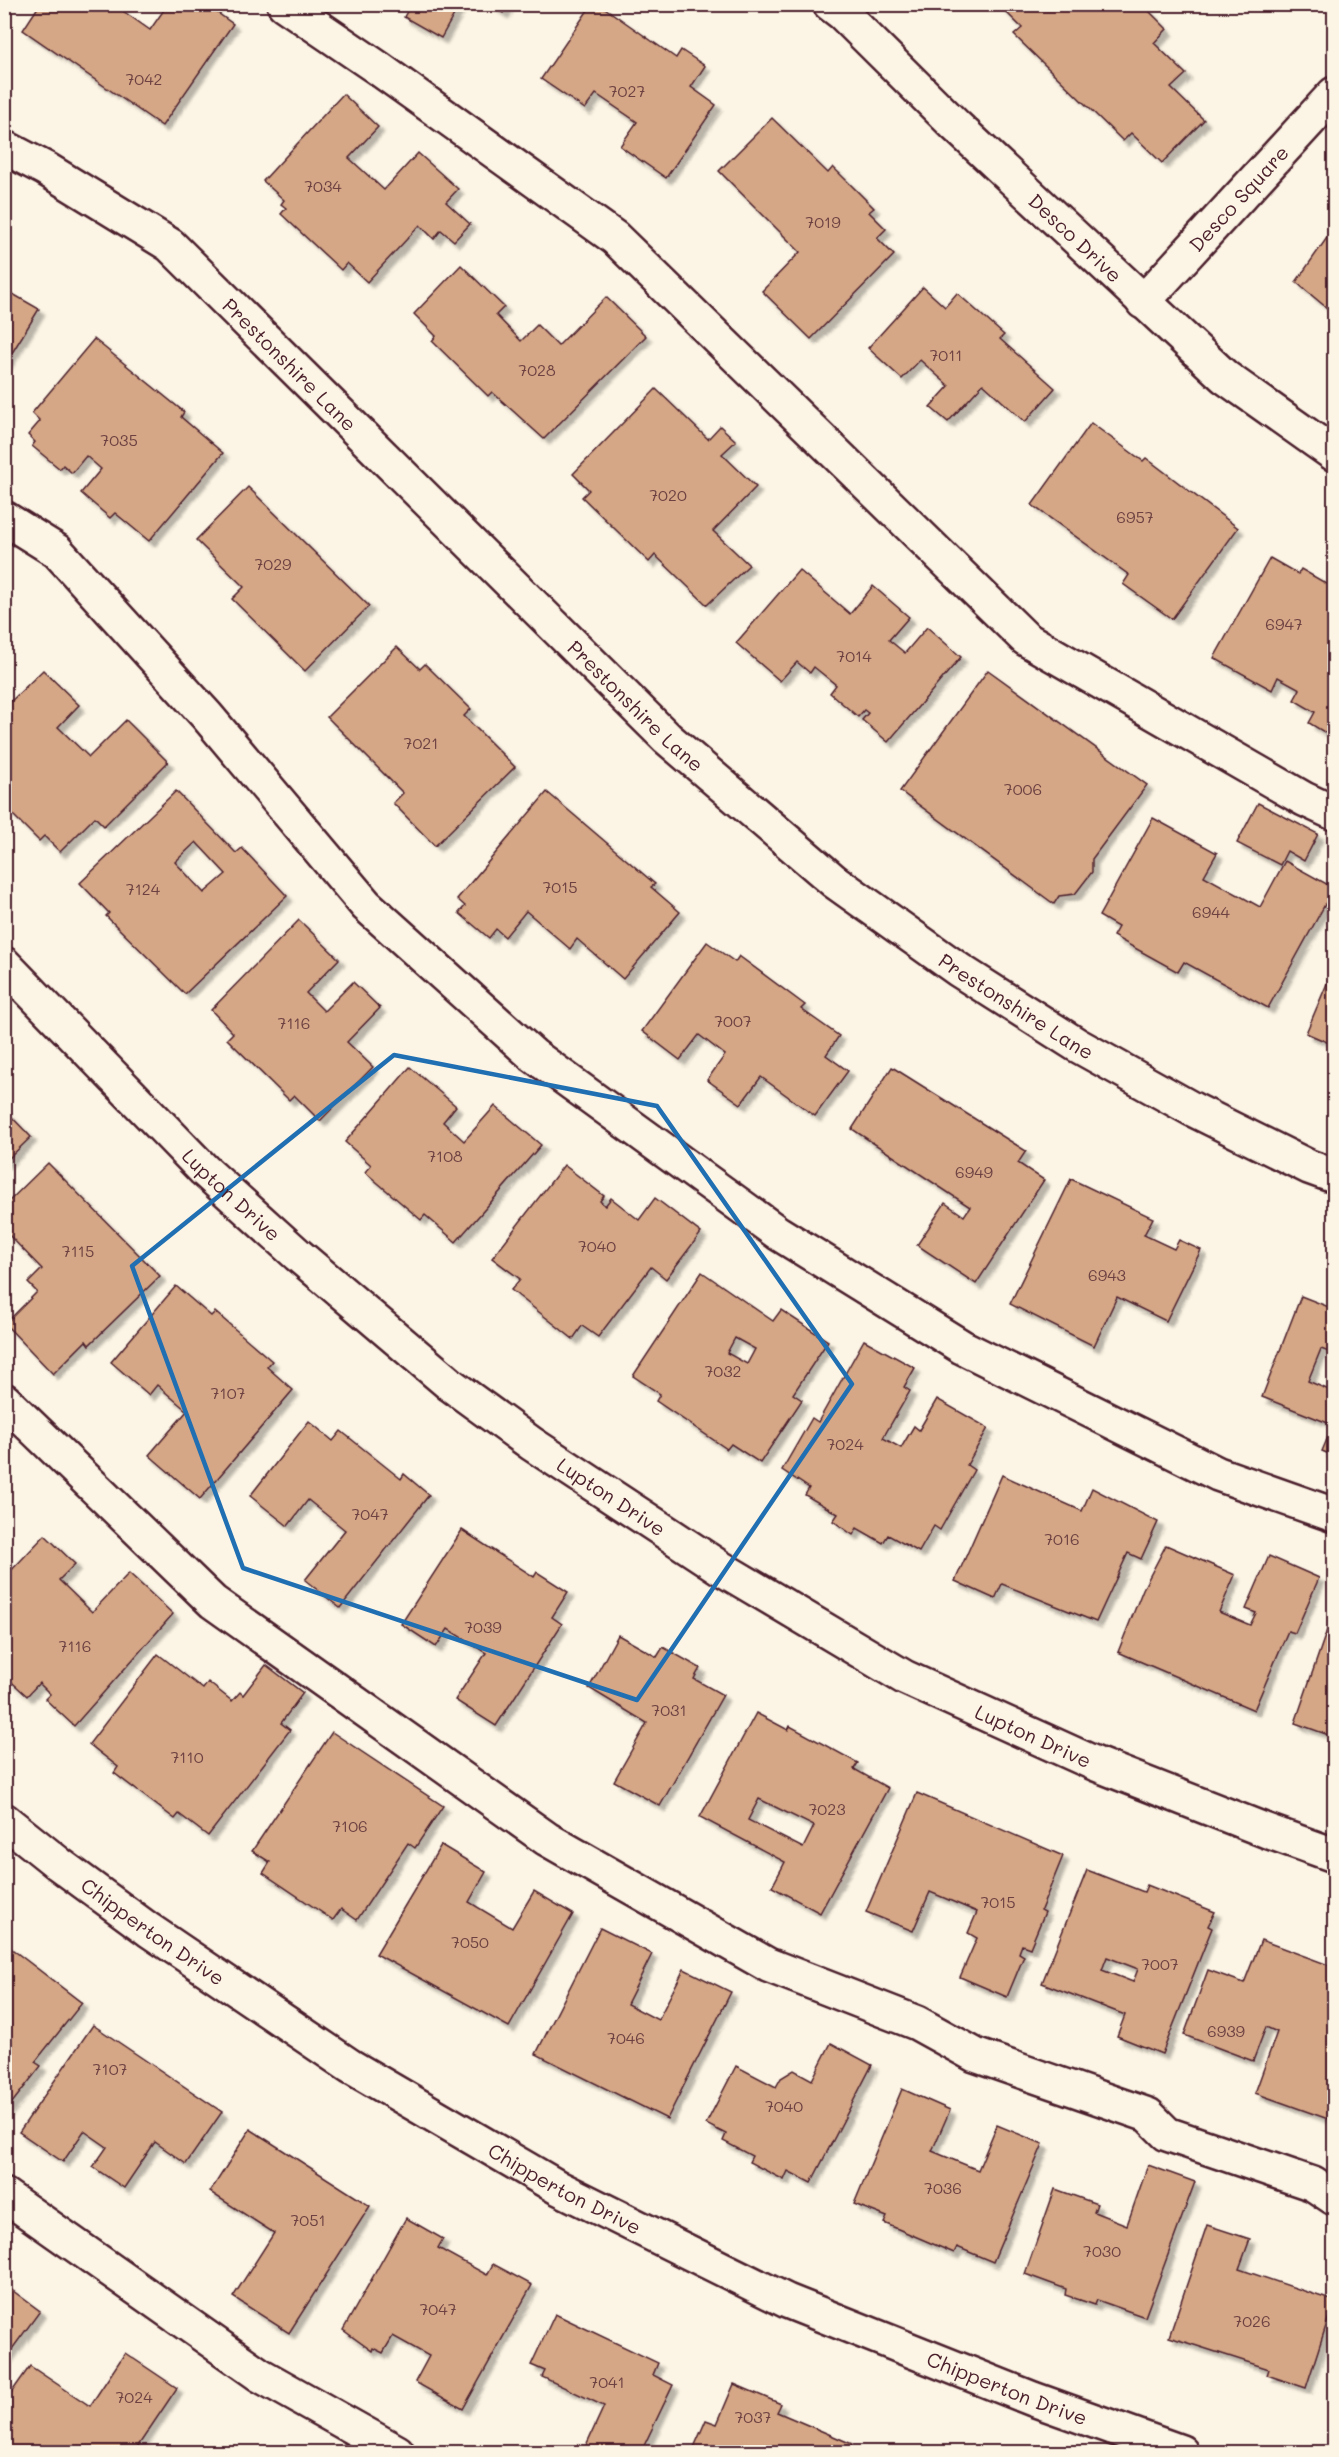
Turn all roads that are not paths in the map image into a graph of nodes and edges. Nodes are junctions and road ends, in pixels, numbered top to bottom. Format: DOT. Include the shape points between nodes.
graph roads {
  1 [pos="284,4"];
  2 [pos="830,4"];
  3 [pos="1335,94"];
  4 [pos="4,147"];
  5 [pos="1143,302"];
  6 [pos="1335,454"];
  7 [pos="4,518"];
  8 [pos="1335,813"];
  9 [pos="4,964"];
  10 [pos="1335,1176"];
  11 [pos="4,1400"];
  12 [pos="1335,1515"];
  13 [pos="4,1820"];
  14 [pos="1335,1855"];
  15 [pos="4,2195"];
  16 [pos="1335,2198"];
  17 [pos="397,2452"];
  18 [pos="1181,2452"];
  1 -- 8 [label="street" via="615,238 1026,639 1304,799"];
  2 -- 5 [label="street, Desco Drive"];
  3 -- 5 [label="street, Desco Square"];
  4 -- 10 [label="street, Prestonshire Lane" via="170,245 667,738 834,881 960,970 1077,1045 1191,1109"];
  5 -- 6 [label="street, Desco Drive" via="1225,377"];
  7 -- 12 [label="street" via="57,551 207,716 366,905 533,1055 778,1233 962,1347 1218,1473"];
  9 -- 14 [label="street, Lupton Drive" via="212,1178 451,1385 532,1444 719,1567 904,1677 1096,1764"];
  11 -- 16 [label="street" via="213,1602 547,1839 768,1965 917,2023 975,2055 1148,2115 1167,2134 1312,2184"];
  13 -- 18 [label="street, Chipperton Drive" via="149,1930 350,2066 559,2188 787,2301 1033,2399"];
  15 -- 17 [label="street" via="260,2375"];
}
